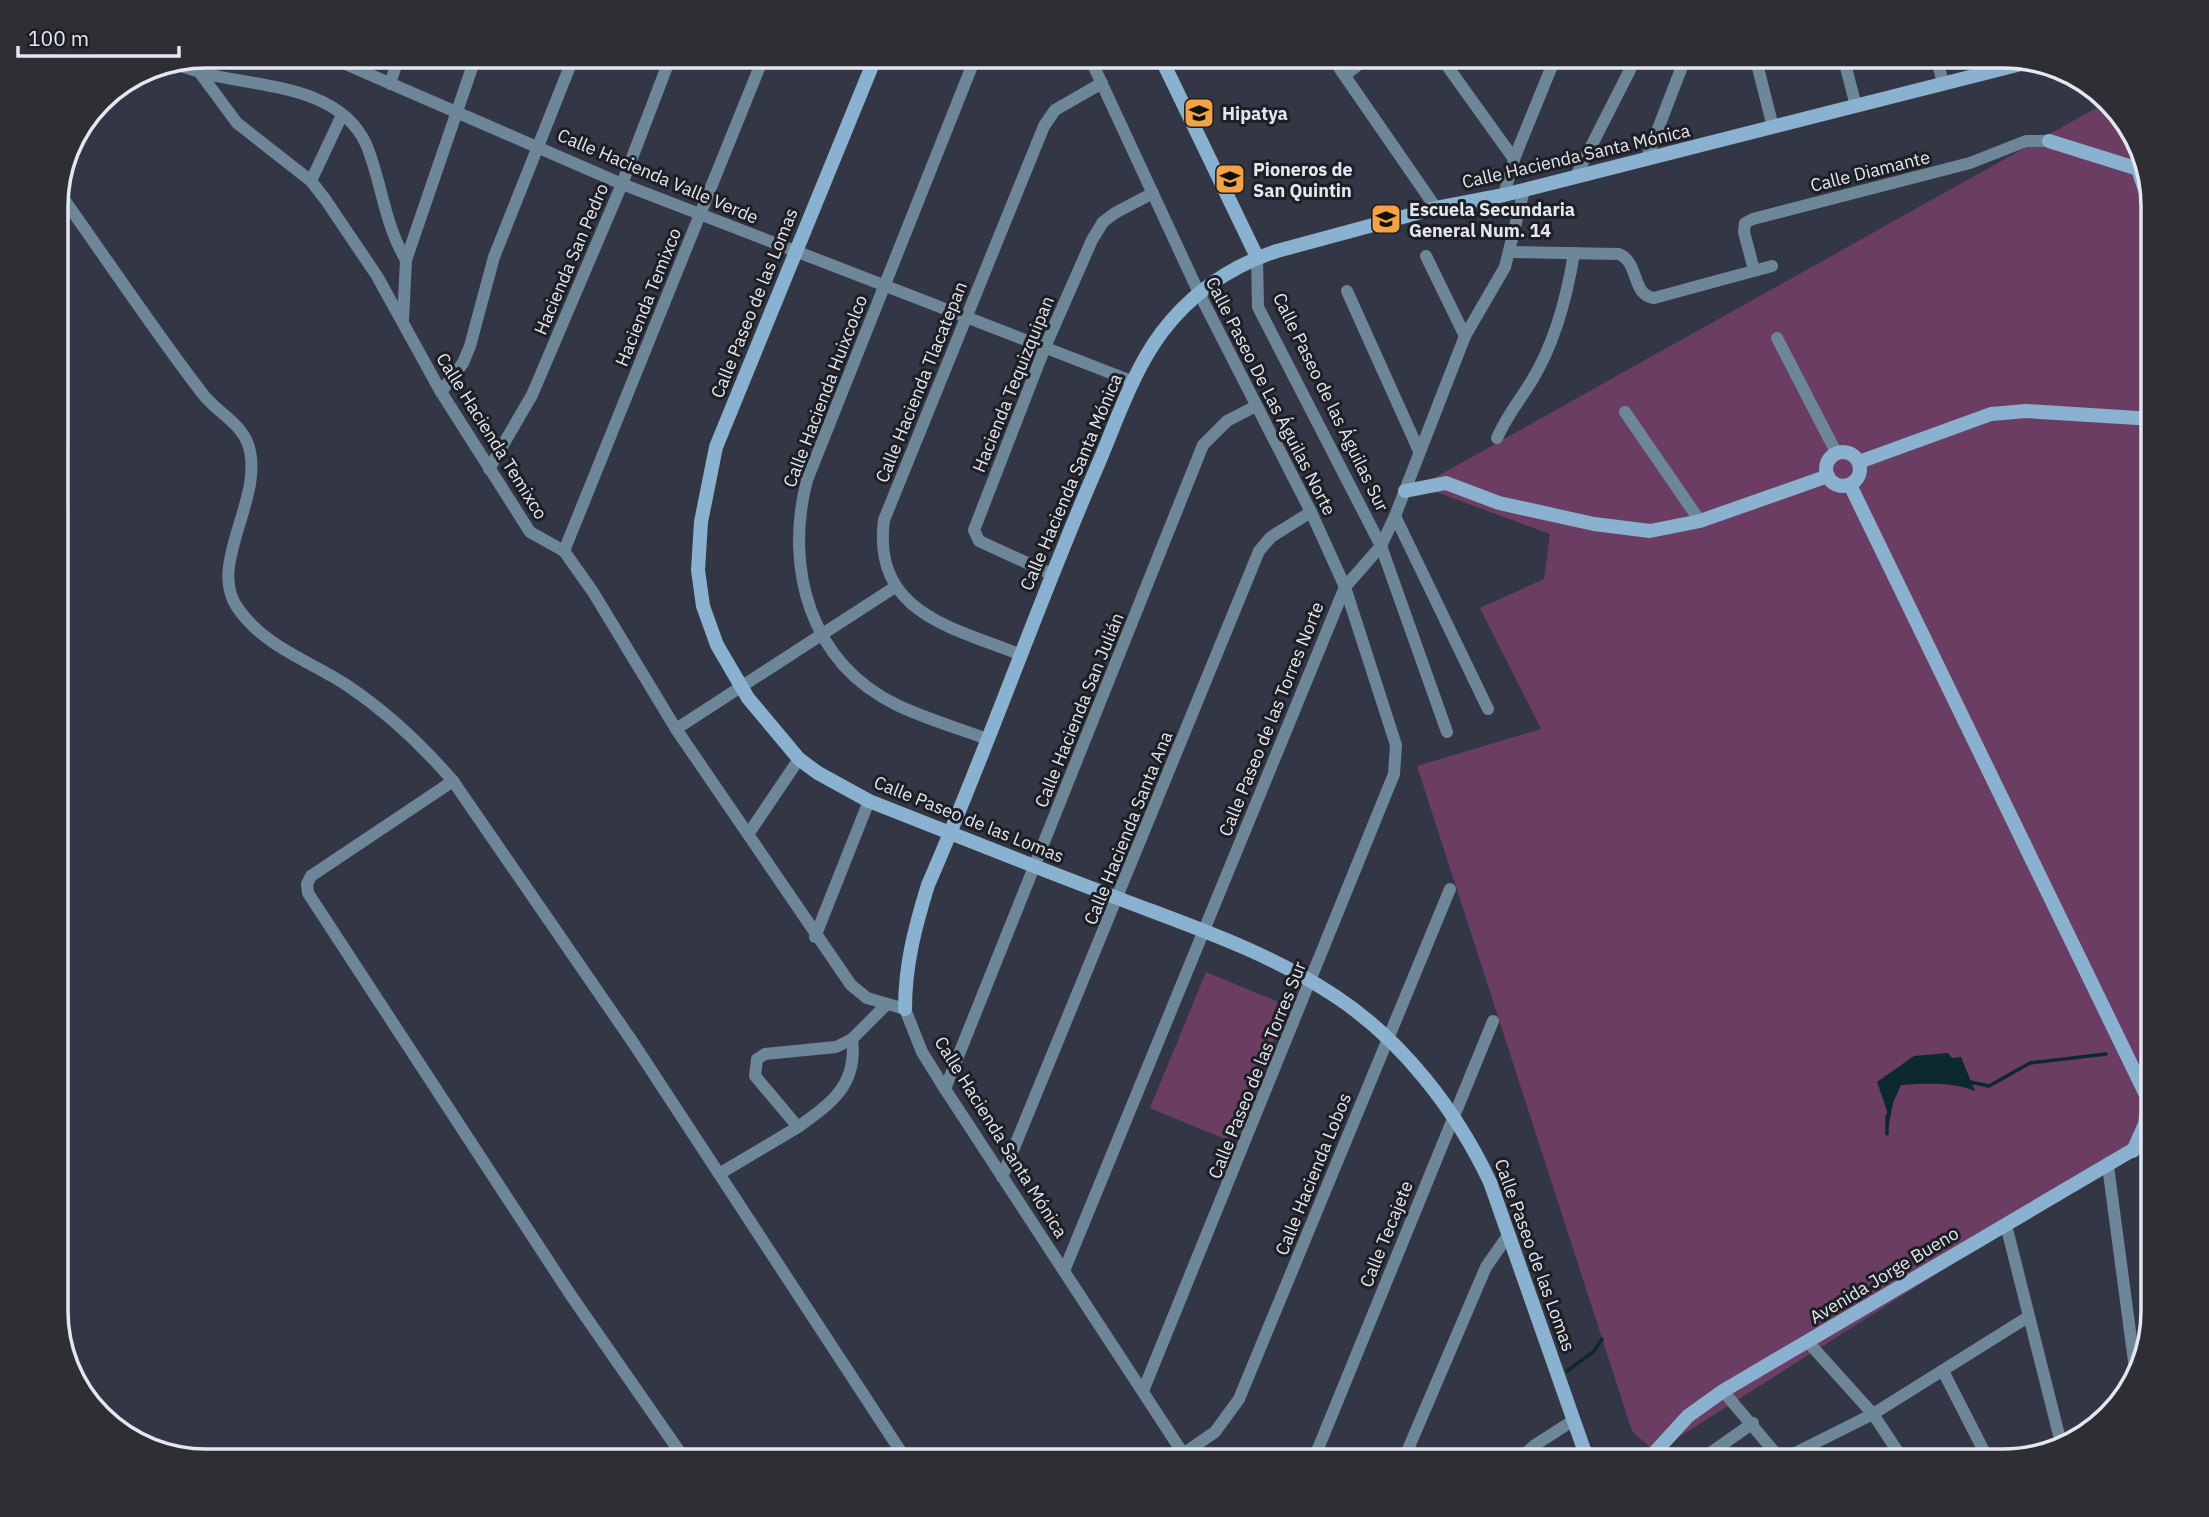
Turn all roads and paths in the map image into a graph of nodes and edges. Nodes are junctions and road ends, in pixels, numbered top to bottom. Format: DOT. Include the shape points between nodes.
graph roads {
  1 [pos="1166,68"];
  2 [pos="1340,68"];
  3 [pos="1354,68"];
  4 [pos="1449,68"];
  5 [pos="1549,68"];
  6 [pos="1631,68"];
  7 [pos="1681,68"];
  8 [pos="1758,68"];
  9 [pos="1846,68"];
  10 [pos="1939,68"];
  11 [pos="2004,68"];
  12 [pos="356,69"];
  13 [pos="395,69"];
  14 [pos="471,69"];
  15 [pos="568,69"];
  16 [pos="666,69"];
  17 [pos="759,69"];
  18 [pos="871,69"];
  19 [pos="971,69"];
  20 [pos="1095,69"];
  21 [pos="190,70"];
  22 [pos="200,73"];
  23 [pos="1345,75"];
  24 [pos="1102,83"];
  25 [pos="1942,83"];
  26 [pos="390,84"];
  27 [pos="1856,106"];
  28 [pos="458,114"];
  29 [pos="342,115"];
  30 [pos="1773,127"];
  31 [pos="2049,141"];
  32 [pos="538,145"];
  33 [pos="1514,159"];
  34 [pos="1646,160"];
  35 [pos="2136,170"];
  36 [pos="1576,176"];
  37 [pos="311,181"];
  38 [pos="622,184"];
  39 [pos="1524,190"];
  40 [pos="1153,193"];
  41 [pos="1504,195"];
  42 [pos="69,207"];
  43 [pos="1436,208"];
  44 [pos="700,214"];
  45 [pos="794,252"];
  46 [pos="1511,252"];
  47 [pos="1574,253"];
  48 [pos="1426,256"];
  49 [pos="1257,257"];
  50 [pos="406,260"];
  51 [pos="1772,266"];
  52 [pos="1754,270"];
  53 [pos="885,285"];
  54 [pos="1347,290"];
  55 [pos="1199,293"];
  56 [pos="966,318"];
  57 [pos="403,324"];
  58 [pos="1465,336"];
  59 [pos="1777,338"];
  60 [pos="1045,347"];
  61 [pos="1134,382"];
  62 [pos="441,392"];
  63 [pos="1256,406"];
  64 [pos="1625,412"];
  65 [pos="2141,418"];
  66 [pos="1497,438"];
  67 [pos="1419,451"];
  68 [pos="1836,454"];
  69 [pos="1859,462"];
  70 [pos="489,469"];
  71 [pos="1828,476"];
  72 [pos="1850,485"];
  73 [pos="1405,491"];
  74 [pos="1311,512"];
  75 [pos="1395,516"];
  76 [pos="1700,521"];
  77 [pos="1381,546"];
  78 [pos="564,551"];
  79 [pos="1051,573"];
  80 [pos="895,587"];
  81 [pos="1345,587"];
  82 [pos="821,636"];
  83 [pos="1021,655"];
  84 [pos="741,685"];
  85 [pos="1488,709"];
  86 [pos="676,729"];
  87 [pos="1447,732"];
  88 [pos="988,739"];
  89 [pos="799,759"];
  90 [pos="1397,760"];
  91 [pos="453,781"];
  92 [pos="869,801"];
  93 [pos="749,832"];
  94 [pos="951,833"];
  95 [pos="1035,867"];
  96 [pos="1450,889"];
  97 [pos="1118,899"];
  98 [pos="1203,931"];
  99 [pos="816,937"];
  100 [pos="1312,982"];
  101 [pos="886,1005"];
  102 [pos="905,1009"];
  103 [pos="1493,1021"];
  104 [pos="1388,1038"];
  105 [pos="852,1039"];
  106 [pos="2141,1085"];
  107 [pos="945,1089"];
  108 [pos="1452,1115"];
  109 [pos="798,1126"];
  110 [pos="2141,1133"];
  111 [pos="2141,1146"];
  112 [pos="2133,1151"];
  113 [pos="2108,1166"];
  114 [pos="719,1174"];
  115 [pos="1002,1177"];
  116 [pos="2006,1225"];
  117 [pos="1509,1234"];
  118 [pos="1064,1271"];
  119 [pos="2028,1317"];
  120 [pos="1808,1342"];
  121 [pos="2133,1355"];
  122 [pos="1942,1371"];
  123 [pos="1143,1391"];
  124 [pos="1723,1391"];
  125 [pos="1873,1414"];
  126 [pos="1574,1420"];
  127 [pos="1753,1423"];
  128 [pos="2059,1437"];
  129 [pos="678,1449"];
  130 [pos="900,1449"];
  131 [pos="1180,1449"];
  132 [pos="1196,1449"];
  133 [pos="1318,1449"];
  134 [pos="1408,1449"];
  135 [pos="1530,1449"];
  136 [pos="1584,1449"];
  137 [pos="1658,1449"];
  138 [pos="1716,1449"];
  139 [pos="1773,1449"];
  140 [pos="1805,1449"];
  141 [pos="1896,1449"];
  142 [pos="1983,1449"];
  1 -- 49 [label="street, Calle Paseo de las Águilas Sur"];
  2 -- 23 [label="street"];
  3 -- 23 [label="street"];
  4 -- 33 [label="street"];
  5 -- 33 [label="street"];
  6 -- 36 [label="street"];
  7 -- 34 [label="street"];
  8 -- 30 [label="street"];
  9 -- 27 [label="street"];
  10 -- 25 [label="street"];
  11 -- 25 [label="street, Calle Hacienda Santa Mónica"];
  12 -- 26 [label="street, Calle Hacienda Valle Verde"];
  13 -- 26 [label="street"];
  14 -- 28 [label="street"];
  15 -- 32 [label="street"];
  16 -- 38 [label="street, Hacienda San Pedro"];
  17 -- 44 [label="street, Hacienda Temixco"];
  18 -- 45 [label="street, Calle Paseo de las Lomas"];
  19 -- 53 [label="street, Calle Hacienda Huixcolco"];
  20 -- 24 [label="street, Calle Paseo De Las Águilas Norte"];
  21 -- 22 [label="street"];
  22 -- 29 [label="street" via="306,94"];
  22 -- 37 [label="street, Calle Hacienda Temixco" via="237,123"];
  23 -- 43 [label="street"];
  24 -- 40 [label="street, Calle Paseo De Las Águilas Norte"];
  24 -- 56 [label="street, Calle Hacienda Tlacatepan" via="1063,104 1044,126"];
  25 -- 27 [label="street, Calle Hacienda Santa Mónica"];
  26 -- 28 [label="street, Calle Hacienda Valle Verde"];
  27 -- 30 [label="street, Calle Hacienda Santa Mónica"];
  28 -- 32 [label="street, Calle Hacienda Valle Verde"];
  28 -- 50 [label="street"];
  29 -- 37 [label="street"];
  29 -- 50 [label="street" via="354,123 366,144 390,229"];
  30 -- 34 [label="street, Calle Hacienda Santa Mónica"];
  31 -- 35 [label="street"];
  31 -- 52 [label="street, Calle Diamante" via="2026,141 1970,163 1753,219 1745,223 1744,232"];
  32 -- 38 [label="street, Calle Hacienda Valle Verde"];
  32 -- 62 [label="street" via="494,257 470,346"];
  33 -- 41 [label="street"];
  34 -- 36 [label="street, Calle Hacienda Santa Mónica"];
  36 -- 39 [label="street, Calle Hacienda Santa Mónica"];
  37 -- 57 [label="street, Calle Hacienda Temixco" via="377,276"];
  38 -- 44 [label="street, Calle Hacienda Valle Verde"];
  38 -- 70 [label="street, Hacienda San Pedro" via="532,395"];
  39 -- 41 [label="street, Calle Hacienda Santa Mónica"];
  39 -- 46 [label="street, Calle Paseo de las Torres Norte"];
  40 -- 55 [label="street, Calle Paseo De Las Águilas Norte"];
  40 -- 60 [label="street, Hacienda Tequizquipan" via="1103,222"];
  41 -- 43 [label="street, Calle Hacienda Santa Mónica"];
  42 -- 91 [label="street" via="203,396 235,424 248,443 249,496 229,567 227,592 239,610 267,639 346,685 392,719"];
  43 -- 49 [label="street, Calle Hacienda Santa Mónica"];
  44 -- 45 [label="street, Calle Hacienda Valle Verde"];
  44 -- 78 [label="street, Hacienda Temixco"];
  45 -- 53 [label="street, Calle Hacienda Valle Verde"];
  45 -- 84 [label="street, Calle Paseo de las Lomas" via="716,447 701,522 698,570 703,606 717,645"];
  46 -- 47 [label="street"];
  46 -- 58 [label="street, Calle Paseo de las Torres Norte"];
  47 -- 52 [label="street" via="1628,258 1640,291 1654,298"];
  47 -- 66 [label="street" via="1555,333"];
  48 -- 58 [label="street"];
  49 -- 55 [label="street, Calle Hacienda Santa Mónica"];
  49 -- 77 [label="street, Calle Paseo de las Águilas Sur" via="1258,307"];
  50 -- 57 [label="street"];
  51 -- 52 [label="street"];
  53 -- 56 [label="street, Calle Hacienda Valle Verde"];
  53 -- 82 [label="street, Calle Hacienda Huixcolco" via="807,480 798,514 801,573"];
  54 -- 67 [label="street"];
  55 -- 61 [label="street, Calle Hacienda Santa Mónica" via="1160,335"];
  55 -- 63 [label="street, Calle Paseo De Las Águilas Norte"];
  56 -- 60 [label="street, Calle Hacienda Valle Verde"];
  56 -- 80 [label="street, Calle Hacienda Tlacatepan" via="884,520 881,542"];
  57 -- 62 [label="street, Calle Hacienda Temixco"];
  58 -- 67 [label="street, Calle Paseo de las Torres Norte"];
  59 -- 68 [label="street"];
  60 -- 61 [label="street, Calle Hacienda Valle Verde"];
  60 -- 79 [label="street, Hacienda Tequizquipan" via="974,530 979,541"];
  61 -- 79 [label="street, Calle Hacienda Santa Mónica"];
  62 -- 70 [label="street, Calle Hacienda Temixco"];
  63 -- 74 [label="street, Calle Paseo De Las Águilas Norte"];
  63 -- 95 [label="street, Calle Hacienda San Julián" via="1227,421 1203,445"];
  64 -- 76 [label="street"];
  65 -- 69 [label="street" via="2026,411 1991,414"];
  67 -- 73 [label="street, Calle Paseo de las Torres Norte"];
  68 -- 69 [label="street" via="1852,454"];
  68 -- 71 [label="street" via="1829,461"];
  69 -- 72 [label="street" via="1858,478"];
  70 -- 78 [label="street, Calle Hacienda Temixco" via="530,532"];
  71 -- 72 [label="street" via="1840,486"];
  71 -- 76 [label="street"];
  72 -- 106 [label="street"];
  73 -- 75 [label="street, Calle Paseo de las Torres Norte"];
  73 -- 76 [label="street" via="1447,483 1499,503 1650,531"];
  74 -- 81 [label="street, Calle Paseo De Las Águilas Norte"];
  74 -- 97 [label="street, Calle Hacienda Santa Ana" via="1271,537 1259,551"];
  75 -- 77 [label="street, Calle Paseo de las Torres Norte"];
  75 -- 85 [label="street"];
  77 -- 81 [label="street, Calle Paseo de las Torres Norte"];
  77 -- 87 [label="street, Calle Paseo de las Águilas Sur"];
  78 -- 86 [label="street, Calle Hacienda Temixco"];
  79 -- 83 [label="street, Calle Hacienda Santa Mónica"];
  80 -- 82 [label="street"];
  80 -- 83 [label="street, Calle Hacienda Tlacatepan" via="915,610"];
  81 -- 90 [label="street, Calle Paseo De Las Águilas Norte"];
  81 -- 98 [label="street, Calle Paseo de las Torres Norte"];
  82 -- 84 [label="street"];
  82 -- 88 [label="street, Calle Hacienda Huixcolco" via="876,692 897,705"];
  83 -- 88 [label="street, Calle Hacienda Santa Mónica"];
  84 -- 86 [label="street"];
  84 -- 89 [label="street, Calle Paseo de las Lomas"];
  86 -- 93 [label="street, Calle Hacienda Temixco"];
  88 -- 94 [label="street, Calle Hacienda Santa Mónica"];
  89 -- 92 [label="street, Calle Paseo de las Lomas"];
  89 -- 93 [label="street"];
  90 -- 100 [label="street, Calle Paseo de las Torres Sur"];
  91 -- 114 [label="street"];
  91 -- 129 [label="street" via="312,876 308,893 570,1294"];
  92 -- 94 [label="street, Calle Paseo de las Lomas"];
  92 -- 99 [label="street"];
  93 -- 99 [label="street, Calle Hacienda Temixco"];
  94 -- 95 [label="street, Calle Paseo de las Lomas"];
  94 -- 102 [label="street, Calle Hacienda Santa Mónica" via="913,932 905,973"];
  95 -- 97 [label="street, Calle Paseo de las Lomas"];
  95 -- 107 [label="street, Calle Hacienda San Julián"];
  96 -- 104 [label="street, Calle Hacienda Lobos"];
  97 -- 98 [label="street, Calle Paseo de las Lomas"];
  97 -- 115 [label="street, Calle Hacienda Santa Ana"];
  98 -- 100 [label="street, Calle Paseo de las Lomas"];
  98 -- 118 [label="street, Calle Paseo de las Torres Norte"];
  99 -- 101 [label="street, Calle Hacienda Temixco" via="850,985"];
  100 -- 104 [label="street, Calle Paseo de las Lomas"];
  100 -- 123 [label="street, Calle Paseo de las Torres Sur"];
  101 -- 102 [label="street, Calle Hacienda Temixco"];
  101 -- 105 [label="street"];
  102 -- 107 [label="street, Calle Hacienda Santa Mónica" via="922,1052"];
  103 -- 108 [label="street, Calle Tecajete"];
  104 -- 108 [label="street, Calle Paseo de las Lomas"];
  104 -- 132 [label="street, Calle Hacienda Lobos" via="1239,1399"];
  105 -- 109 [label="street" via="854,1057 848,1082 821,1111"];
  105 -- 109 [label="street" via="836,1046 765,1054 757,1059 755,1076"];
  107 -- 115 [label="street, Calle Hacienda Santa Mónica"];
  108 -- 117 [label="street, Calle Paseo de las Lomas" via="1475,1149"];
  108 -- 133 [label="street, Calle Tecajete"];
  109 -- 114 [label="street"];
  110 -- 112 [label="street"];
  111 -- 112 [label="street, Avenida Jorge Bueno"];
  112 -- 113 [label="street, Avenida Jorge Bueno"];
  113 -- 116 [label="street, Avenida Jorge Bueno"];
  113 -- 121 [label="street"];
  114 -- 130 [label="street"];
  115 -- 118 [label="street, Calle Hacienda Santa Mónica"];
  116 -- 119 [label="street"];
  116 -- 120 [label="street, Avenida Jorge Bueno"];
  117 -- 126 [label="street, Calle Paseo de las Lomas"];
  117 -- 134 [label="street" via="1486,1267"];
  118 -- 123 [label="street, Calle Hacienda Santa Mónica"];
  119 -- 122 [label="street"];
  119 -- 128 [label="street"];
  120 -- 124 [label="street, Avenida Jorge Bueno"];
  120 -- 125 [label="street"];
  122 -- 125 [label="street"];
  122 -- 142 [label="street"];
  123 -- 131 [label="street, Calle Hacienda Santa Mónica"];
  124 -- 127 [label="street"];
  124 -- 137 [label="street, Avenida Jorge Bueno" via="1688,1416"];
  125 -- 140 [label="street"];
  125 -- 141 [label="street"];
  126 -- 135 [label="street"];
  126 -- 136 [label="street, Calle Paseo de las Lomas"];
  127 -- 138 [label="street"];
  127 -- 139 [label="street"];
}
